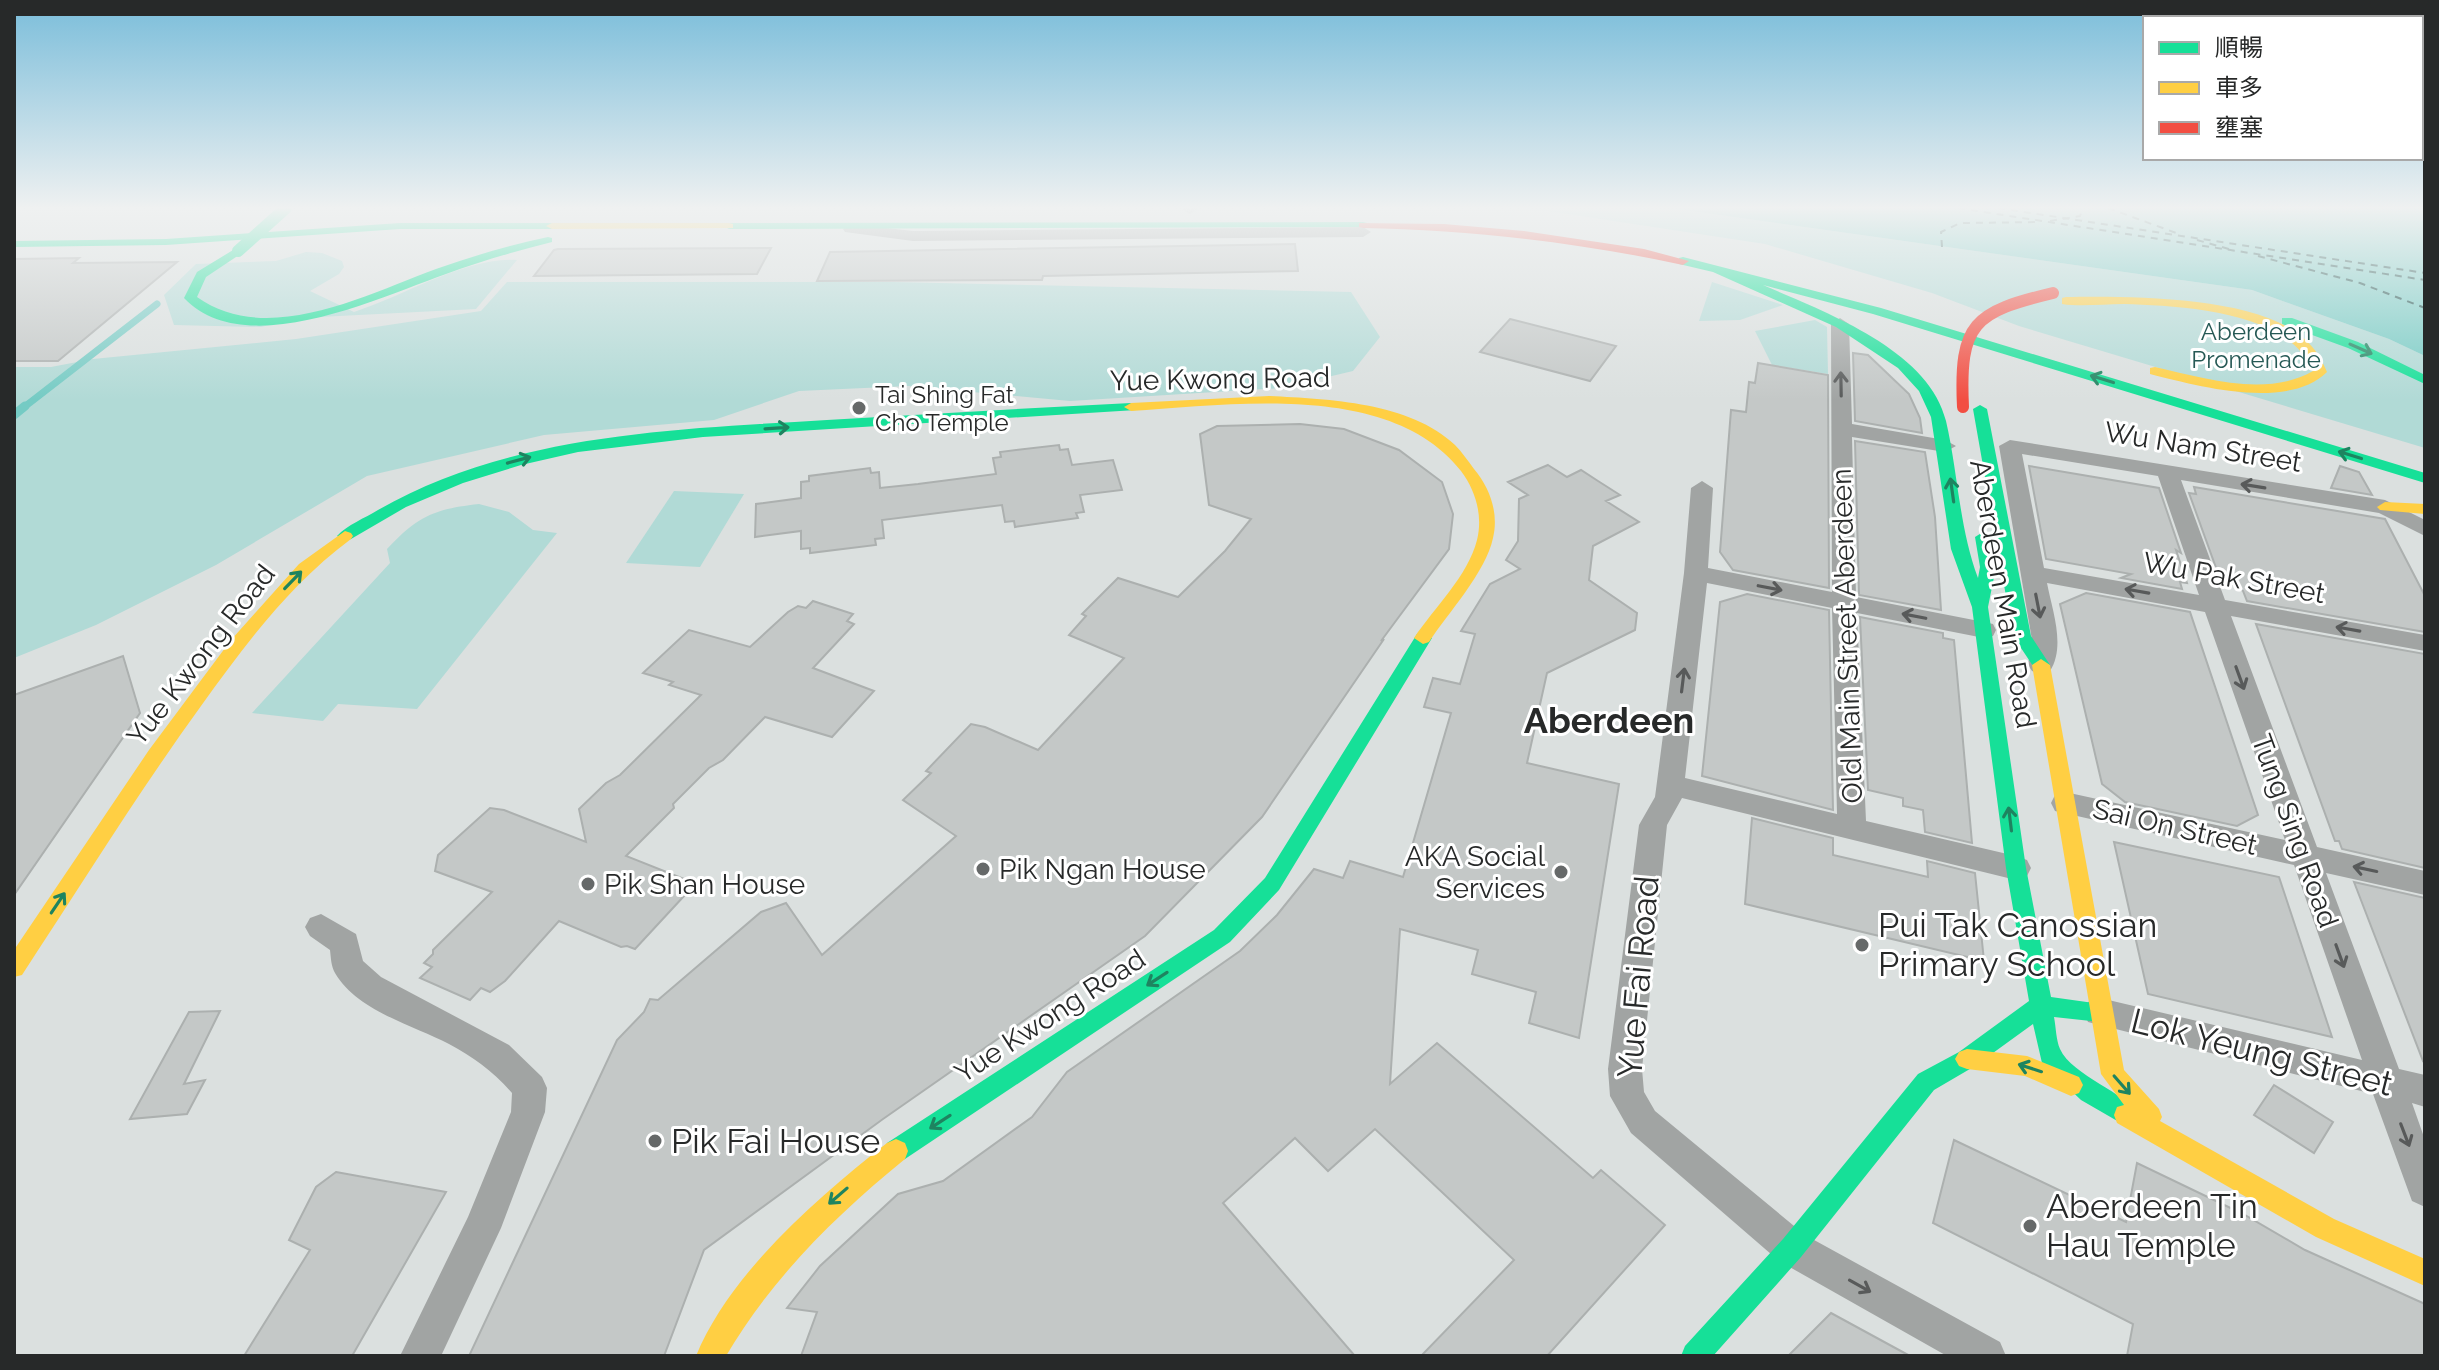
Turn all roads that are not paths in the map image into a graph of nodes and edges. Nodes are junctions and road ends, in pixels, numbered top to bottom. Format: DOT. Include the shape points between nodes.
graph roads {
  1 [pos="203,272"];
  2 [pos="229,272"];
  3 [pos="438,272"];
  4 [pos="1724,272"];
  5 [pos="1733,272"];
  6 [pos="369,281"];
  7 [pos="2060,297"];
  8 [pos="342,302"];
  9 [pos="1967,316"];
  10 [pos="1840,324"];
  11 [pos="2009,328"];
  12 [pos="2425,380"];
  13 [pos="1971,408"];
  14 [pos="2269,408"];
  15 [pos="1842,429"];
  16 [pos="1945,446"];
  17 [pos="2010,446"];
  18 [pos="2167,472"];
  19 [pos="2425,478"];
  20 [pos="1702,488"];
  21 [pos="1976,490"];
  22 [pos="2385,507"];
  23 [pos="2425,509"];
  24 [pos="1981,521"];
  25 [pos="2425,529"];
  26 [pos="1696,573"];
  27 [pos="2032,573"];
  28 [pos="1844,602"];
  29 [pos="2214,605"];
  30 [pos="1982,619"];
  31 [pos="2425,643"];
  32 [pos="2041,665"];
  33 [pos="1664,802"];
  34 [pos="2065,803"];
  35 [pos="1852,828"];
  36 [pos="2305,856"];
  37 [pos="2016,868"];
  38 [pos="2425,883"];
  39 [pos="321,927"];
  40 [pos="14,968"];
  41 [pos="2040,1006"];
  42 [pos="2100,1012"];
  43 [pos="1967,1059"];
  44 [pos="2384,1081"];
  45 [pos="2425,1091"];
  46 [pos="2089,1092"];
  47 [pos="2173,1143"];
  48 [pos="2425,1189"];
  49 [pos="1792,1248"];
  50 [pos="2425,1273"];
  51 [pos="420,1356"];
  52 [pos="710,1356"];
  53 [pos="1695,1356"];
  54 [pos="1986,1356"];
  1 -- 8 [label="main road" via="190,298 197,306 231,318 296,317"];
  2 -- 8 [label="main road" via="222,290 247,305"];
  3 -- 8 [label="main road"];
  4 -- 10 [label="main road, Aberdeen Main Road"];
  19 -- 5 [label="main road, one-way"];
  6 -- 8 [label="main road"];
  7 -- 12 [label="main road, one-way" via="2082,290 2149,292 2239,307 2353,345"];
  7 -- 13 [label="main road, bridge" via="2004,305 1967,334 1959,358"];
  7 -- 14 [label="main road" via="2153,299 2237,315 2280,331 2306,347 2319,364 2315,379 2279,388 2216,383 2146,368"];
  9 -- 11 [label="main road"];
  15 -- 10 [label="street, Old Main Street Aberdeen, one-way"];
  10 -- 16 [label="main road, Aberdeen Main Road" via="1870,339 1914,378 1936,409"];
  13 -- 21 [label="main road"];
  13 -- 32 [label="main road" via="2022,636"];
  15 -- 16 [label="street"];
  15 -- 28 [label="street, Old Main Street Aberdeen"];
  30 -- 16 [label="main road, Aberdeen Main Road, one-way" via="1964,567"];
  17 -- 18 [label="street, Wu Nam Street"];
  17 -- 27 [label="street, Aberdeen Main Road"];
  22 -- 18 [label="street, Wu Nam Street, one-way"];
  18 -- 29 [label="street, Tung Sing Road"];
  20 -- 26 [label="street, Yue Fai Road"];
  22 -- 23 [label="main road"];
  22 -- 25 [label="street, Wu Nam Street"];
  24 -- 30 [label="main road" via="1988,567"];
  26 -- 28 [label="street, one-way"];
  33 -- 26 [label="street, Yue Fai Road, one-way"];
  29 -- 27 [label="street, Wu Pak Street, one-way"];
  27 -- 32 [label="street, Aberdeen Main Road, one-way" via="2045,640"];
  30 -- 28 [label="street, one-way"];
  28 -- 35 [label="street, Old Main Street Aberdeen"];
  31 -- 29 [label="street, Wu Pak Street, one-way"];
  29 -- 36 [label="street, Tung Sing Road, one-way"];
  37 -- 30 [label="main road, Aberdeen Main Road, one-way"];
  32 -- 34 [label="main road, Aberdeen Main Road"];
  33 -- 35 [label="street"];
  33 -- 49 [label="street, Yue Fai Road" via="1625,1069 1627,1096 1643,1122"];
  34 -- 36 [label="street, Sai On Street"];
  34 -- 42 [label="main road, Aberdeen Main Road"];
  35 -- 37 [label="street, Old Main Street Aberdeen"];
  38 -- 36 [label="street, Sai On Street, one-way"];
  36 -- 44 [label="street, Tung Sing Road, one-way"];
  37 -- 41 [label="main road, Aberdeen Main Road"];
  39 -- 51 [label="street" via="345,943 348,967 375,991 496,1052 530,1088 528,1112 482,1228"];
  40 -- 52 [label="main road, Yue Kwong Road, one-way" via="194,702 262,612 319,552 401,504 457,479 552,452 655,436 1254,401 1329,403 1375,411 1419,428 1457,454 1483,491 1488,519 1483,545 1272,884 1222,936 850,1185 760,1275"];
  41 -- 42 [label="main road"];
  41 -- 43 [label="main road"];
  41 -- 46 [label="main road, Aberdeen Main Road" via="2050,1056"];
  42 -- 44 [label="street, Lok Yeung Street"];
  42 -- 47 [label="main road, Aberdeen Main Road, one-way" via="2113,1074"];
  46 -- 43 [label="main road, one-way" via="2027,1066"];
  43 -- 49 [label="main road" via="1926,1082 1910,1099"];
  44 -- 45 [label="street, Lok Yeung Street"];
  44 -- 48 [label="street, Tung Sing Road, one-way"];
  46 -- 47 [label="main road, Aberdeen Main Road"];
  47 -- 50 [label="main road, Aberdeen Main Road" via="2325,1228"];
  49 -- 53 [label="main road"];
  49 -- 54 [label="street, Yue Fai Road, one-way"];
}
